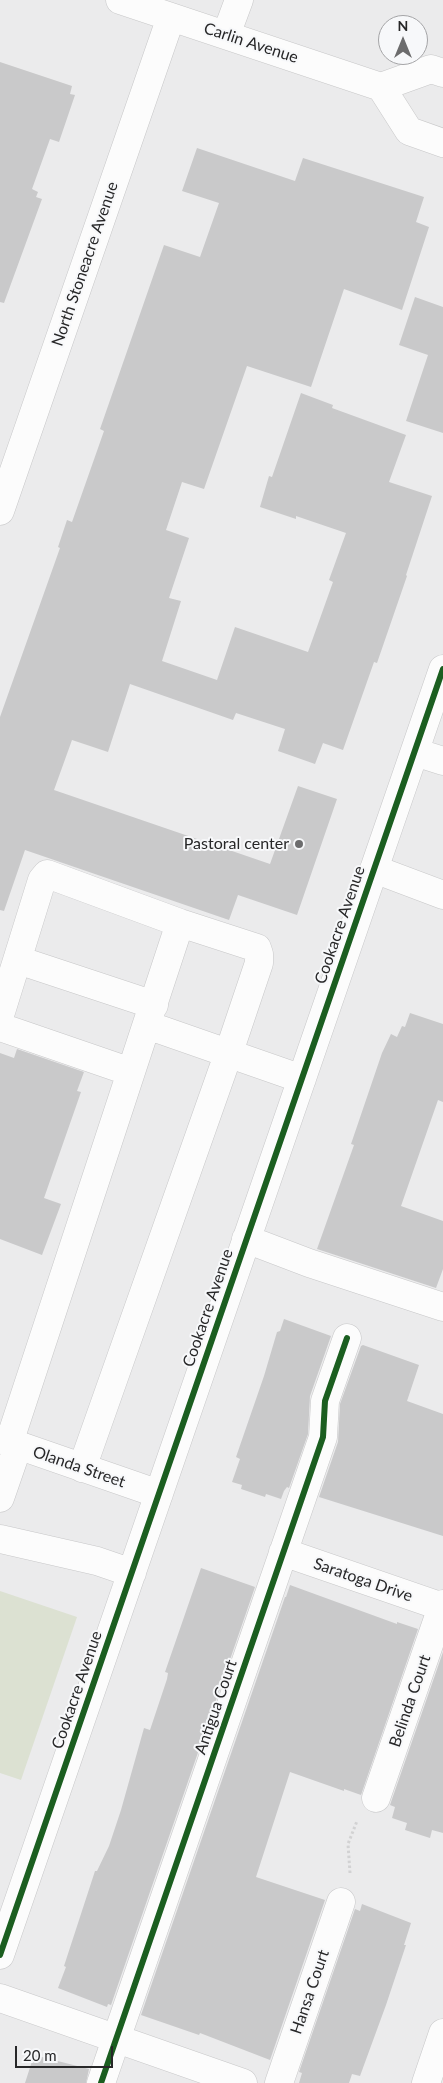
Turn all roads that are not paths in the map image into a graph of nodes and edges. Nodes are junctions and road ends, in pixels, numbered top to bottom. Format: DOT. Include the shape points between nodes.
graph roads {
  1 [pos="120,0"];
  2 [pos="239,0"];
  3 [pos="171,17"];
  4 [pos="226,35"];
  5 [pos="443,73"];
  6 [pos="381,87"];
  7 [pos="443,143"];
  8 [pos="0,511"];
  9 [pos="443,669"];
  10 [pos="415,752"];
  11 [pos="443,761"];
  12 [pos="374,869"];
  13 [pos="443,895"];
  14 [pos="180,923"];
  15 [pos="18,960"];
  16 [pos="0,1015"];
  17 [pos="150,1015"];
  18 [pos="0,1027"];
  19 [pos="229,1052"];
  20 [pos="131,1072"];
  21 [pos="302,1079"];
  22 [pos="246,1239"];
  23 [pos="443,1307"];
  24 [pos="346,1338"];
  25 [pos="9,1443"];
  26 [pos="82,1468"];
  27 [pos="159,1494"];
  28 [pos="0,1498"];
  29 [pos="0,1539"];
  30 [pos="283,1552"];
  31 [pos="132,1574"];
  32 [pos="443,1606"];
  33 [pos="376,1798"];
  34 [pos="341,1902"];
  35 [pos="0,1955"];
  36 [pos="0,1998"];
  37 [pos="443,2033"];
  38 [pos="117,2038"];
  39 [pos="101,2083"];
  40 [pos="243,2083"];
  41 [pos="279,2083"];
  42 [pos="426,2083"];
  1 -- 3 [label="street, Carlin Avenue"];
  2 -- 4 [label="street"];
  3 -- 4 [label="street, Carlin Avenue"];
  3 -- 8 [label="street, North Stoneacre Avenue"];
  4 -- 6 [label="street, Carlin Avenue"];
  5 -- 6 [label="street" via="431,69"];
  6 -- 7 [label="street" via="409,131"];
  9 -- 10 [label="street, Cookacre Avenue"];
  10 -- 11 [label="street"];
  10 -- 12 [label="street, Cookacre Avenue"];
  12 -- 13 [label="street"];
  12 -- 21 [label="street, Cookacre Avenue"];
  14 -- 15 [label="street" via="47,874 42,880"];
  14 -- 17 [label="street"];
  14 -- 19 [label="street" via="257,948 259,963"];
  15 -- 16 [label="street"];
  15 -- 17 [label="street"];
  17 -- 19 [label="street"];
  17 -- 20 [label="street"];
  18 -- 20 [label="street"];
  19 -- 21 [label="street"];
  19 -- 26 [label="street"];
  20 -- 25 [label="street"];
  21 -- 22 [label="street, Cookacre Avenue"];
  22 -- 23 [label="street"];
  22 -- 27 [label="street, Cookacre Avenue"];
  24 -- 30 [label="street, Antigua Court" via="325,1401 323,1437"];
  25 -- 26 [label="street, Olanda Street"];
  25 -- 28 [label="street"];
  26 -- 27 [label="street, Olanda Street"];
  27 -- 31 [label="street, Cookacre Avenue"];
  29 -- 31 [label="street" via="97,1561"];
  30 -- 32 [label="street, Saratoga Drive"];
  30 -- 38 [label="street, Antigua Court"];
  31 -- 35 [label="street, Cookacre Avenue"];
  32 -- 33 [label="street, Belinda Court"];
  34 -- 41 [label="street, Hansa Court"];
  36 -- 38 [label="street"];
  37 -- 42 [label="street"];
  38 -- 39 [label="street, Antigua Court"];
  38 -- 40 [label="street"];
}
